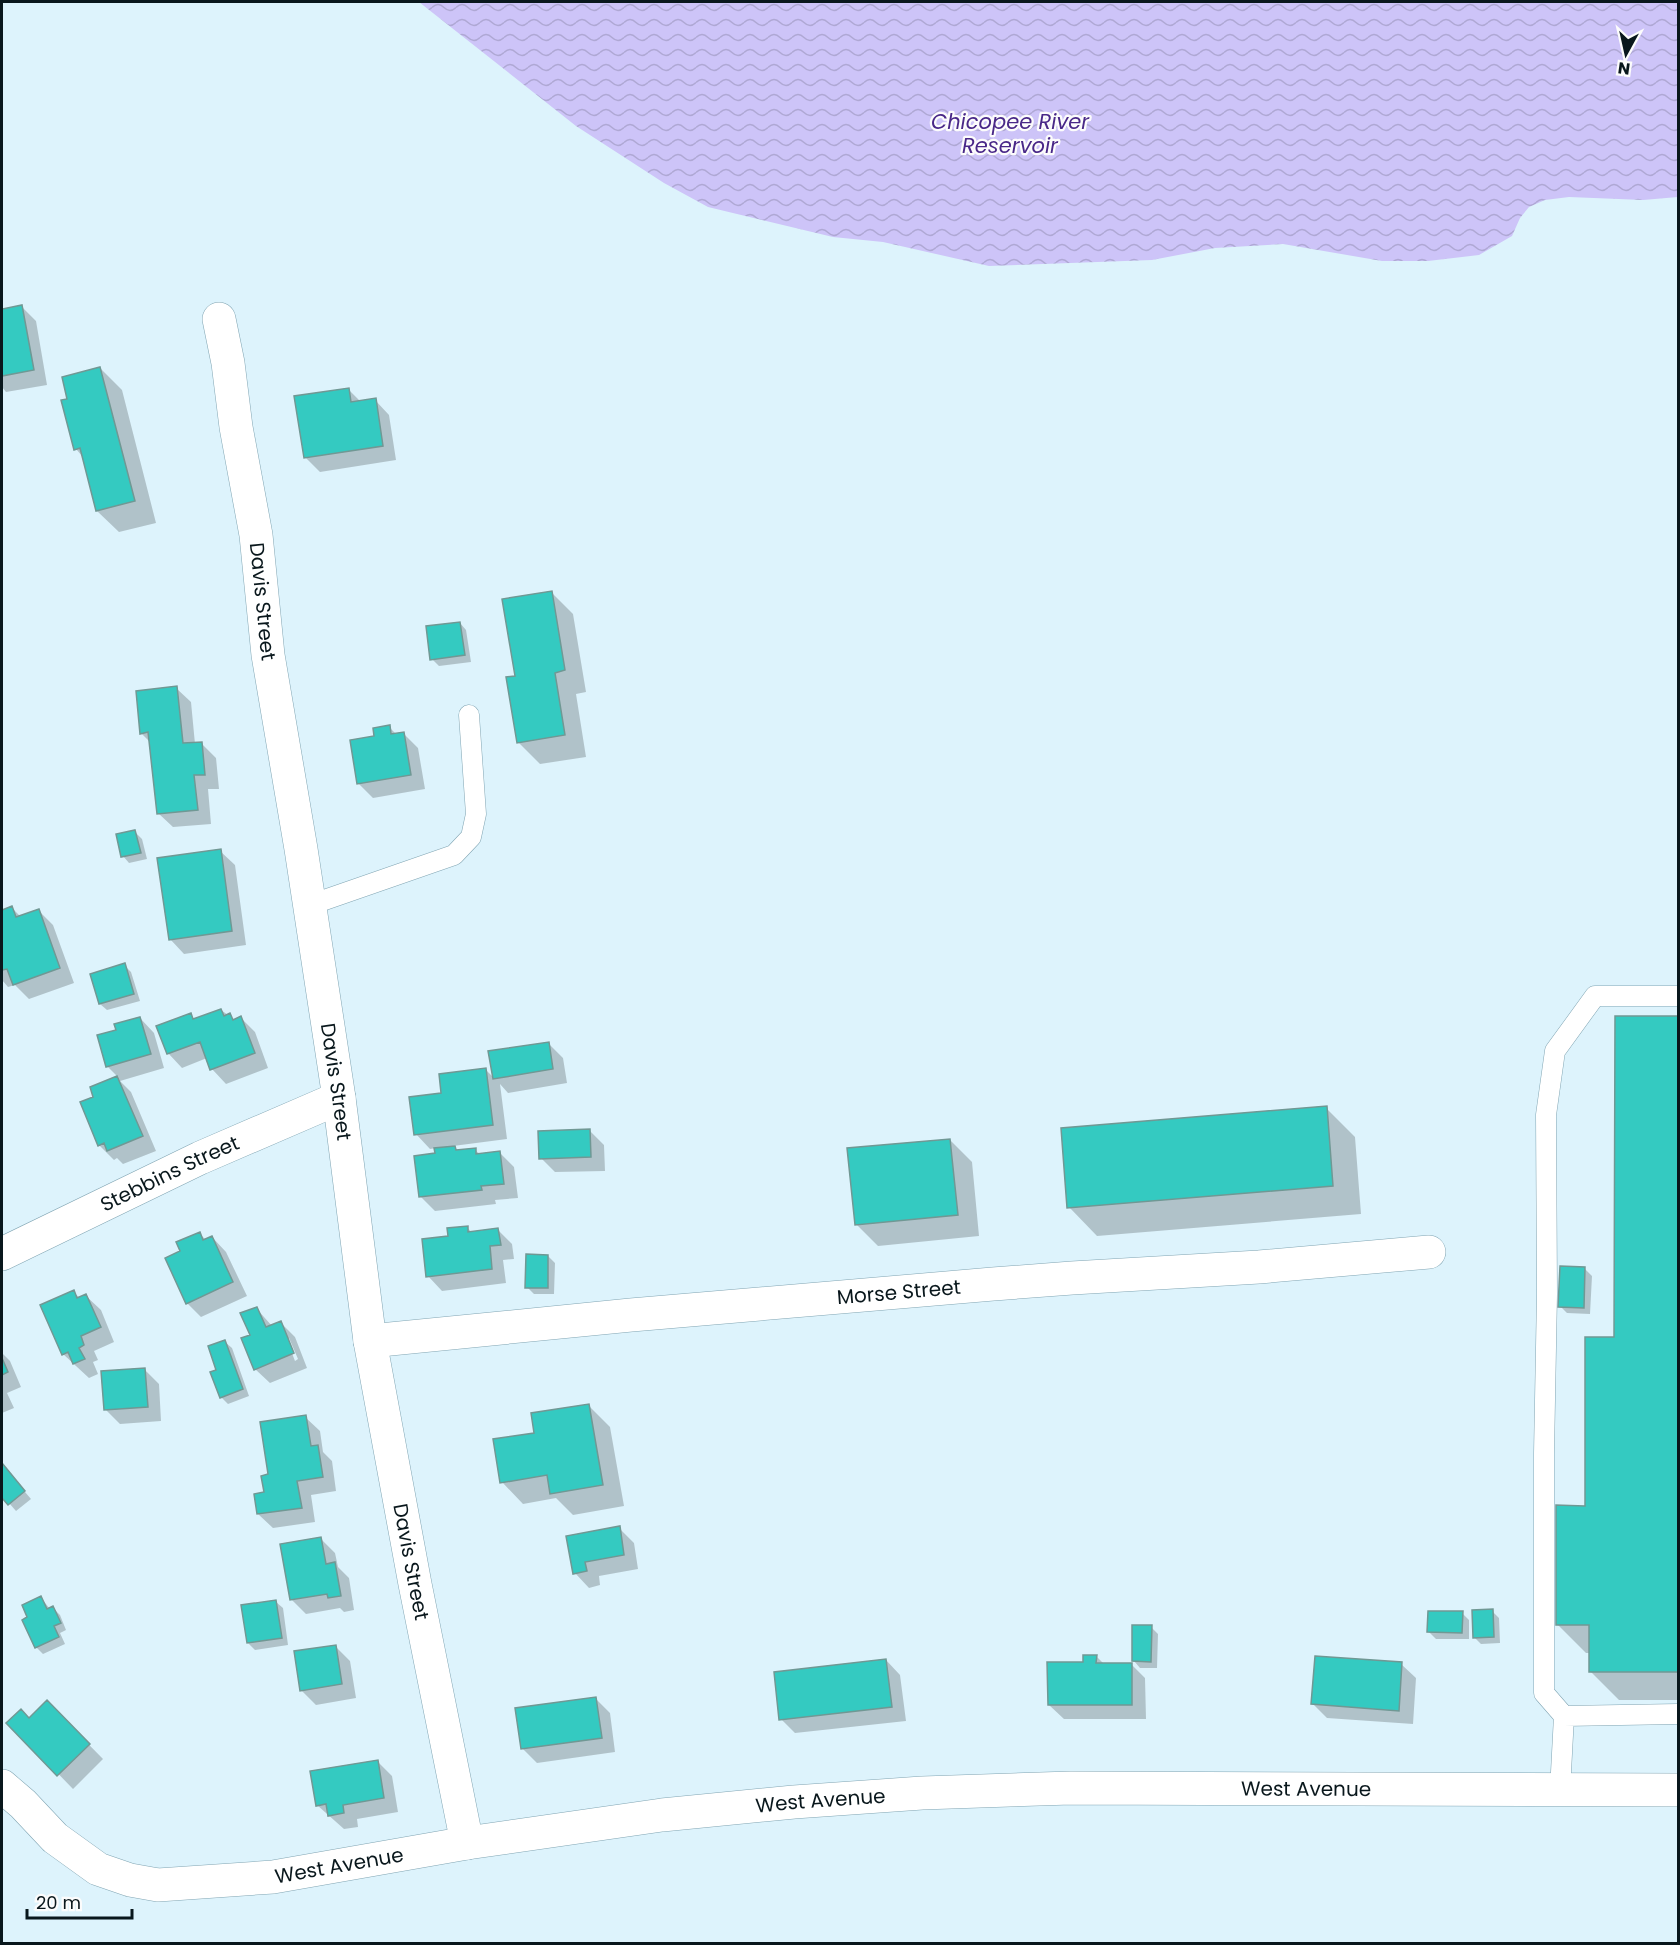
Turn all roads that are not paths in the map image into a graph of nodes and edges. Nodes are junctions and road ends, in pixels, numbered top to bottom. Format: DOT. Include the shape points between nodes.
graph roads {
  1 [pos="219,320"];
  2 [pos="469,715"];
  3 [pos="310,905"];
  4 [pos="1678,996"];
  5 [pos="339,1098"];
  6 [pos="1429,1252"];
  7 [pos="2,1254"];
  8 [pos="370,1341"];
  9 [pos="1678,1714"];
  10 [pos="1564,1716"];
  11 [pos="2,1786"];
  12 [pos="1678,1790"];
  13 [pos="1560,1791"];
  14 [pos="467,1843"];
  1 -- 3 [label="street, Davis Street" via="256,535 268,655"];
  2 -- 3 [label="lane" via="476,814 471,837 454,855"];
  3 -- 5 [label="street, Davis Street"];
  4 -- 10 [label="lane" via="1596,996 1555,1051 1546,1115 1544,1693"];
  5 -- 7 [label="street, Stebbins Street" via="201,1158"];
  5 -- 8 [label="street, Davis Street"];
  6 -- 8 [label="street, Morse Street" via="960,1287"];
  8 -- 14 [label="street, Davis Street"];
  9 -- 10 [label="lane"];
  10 -- 13 [label="lane"];
  11 -- 14 [label="street, West Avenue" via="55,1838 98,1869 158,1885 273,1877"];
  12 -- 13 [label="street, West Avenue"];
  13 -- 14 [label="street, West Avenue" via="1071,1788 922,1793 662,1815"];
}
